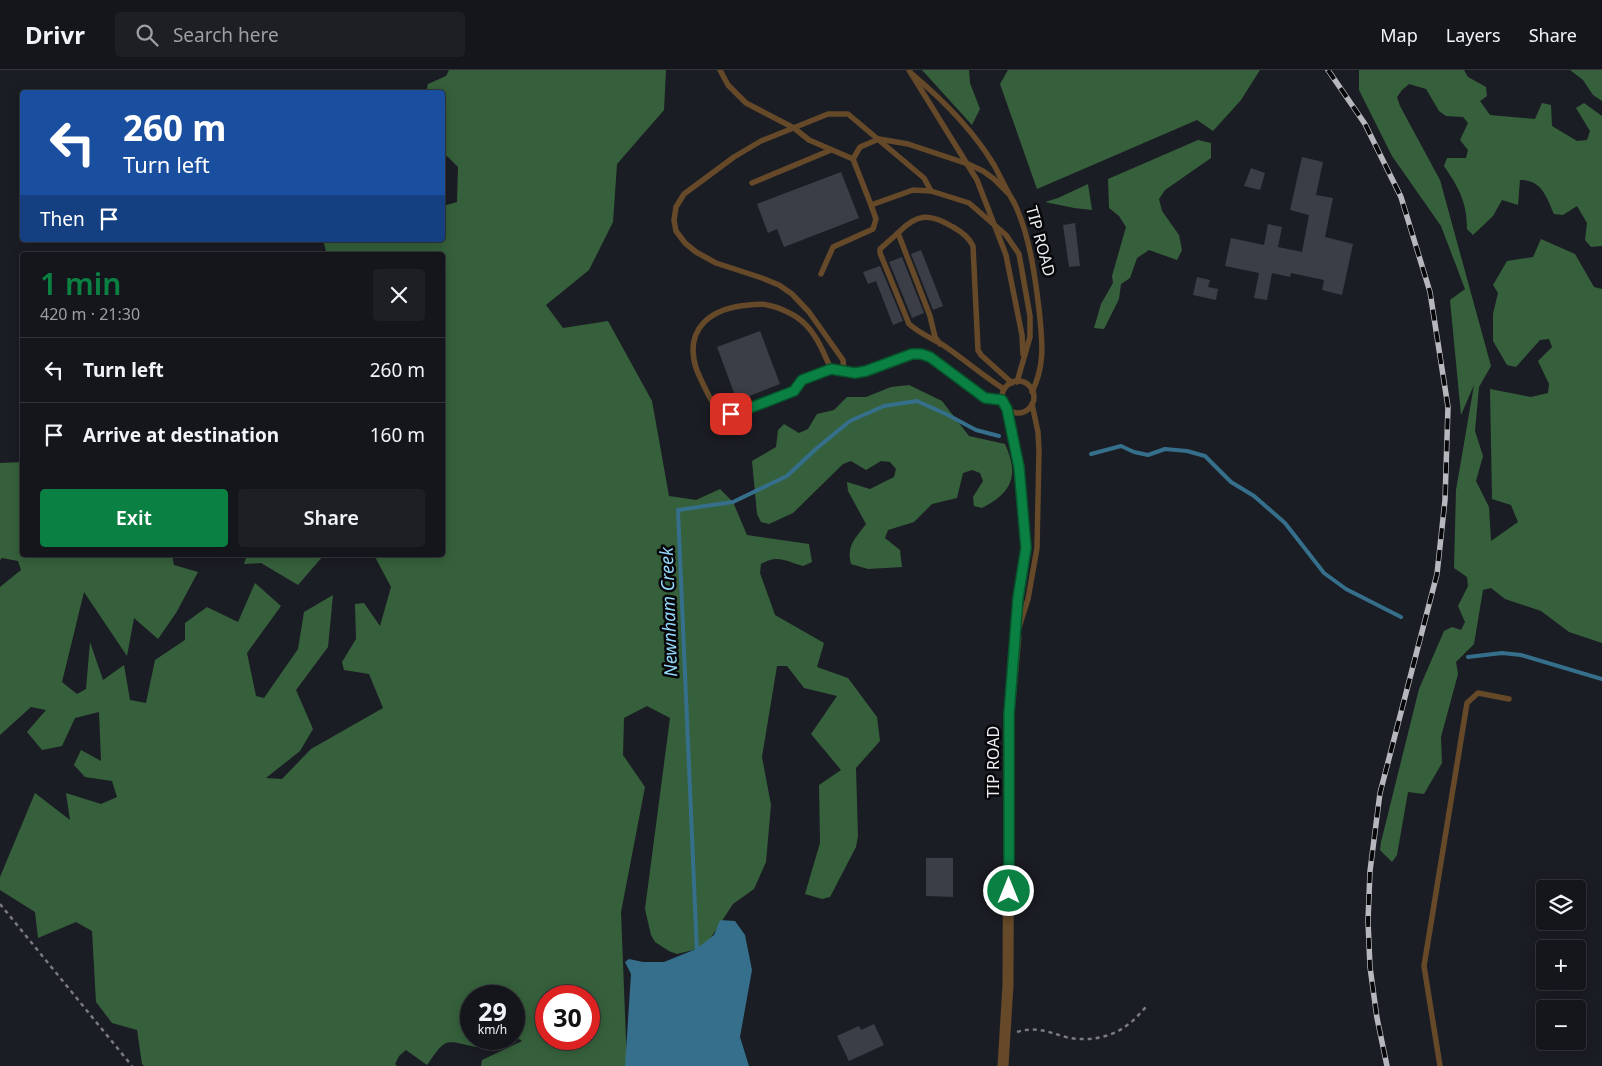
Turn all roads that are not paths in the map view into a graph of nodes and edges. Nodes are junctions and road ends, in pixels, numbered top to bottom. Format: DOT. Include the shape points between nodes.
graph roads {
  1 [pos="720,70"];
  2 [pos="911,72"];
  3 [pos="794,128"];
  4 [pos="878,139"];
  5 [pos="831,150"];
  6 [pos="853,160"];
  7 [pos="968,164"];
  8 [pos="752,183"];
  9 [pos="931,191"];
  10 [pos="1008,193"];
  11 [pos="871,205"];
  12 [pos="994,224"];
  13 [pos="898,233"];
  14 [pos="821,274"];
  15 [pos="940,344"];
  16 [pos="1023,358"];
  17 [pos="831,369"];
  18 [pos="844,371"];
  19 [pos="1015,382"];
  20 [pos="1004,389"];
  21 [pos="1032,392"];
  22 [pos="1002,400"];
  23 [pos="1032,404"];
  24 [pos="1007,409"];
  25 [pos="1016,638"];
  26 [pos="1509,699"];
  27 [pos="1003,1066"];
  28 [pos="1440,1066"];
  1 -- 3 [label="lane" via="737,96"];
  2 -- 7 [label="lane, TIP ROAD"];
  2 -- 10 [label="lane, TIP ROAD" via="937,95 977,141"];
  3 -- 4 [label="lane" via="828,114 848,114"];
  3 -- 5 [label="lane"];
  3 -- 18 [label="lane" via="761,141 734,157 684,194 676,208 676,232 696,252 716,263 779,285 792,294 844,360"];
  4 -- 6 [label="lane" via="860,147"];
  4 -- 7 [label="lane" via="908,144"];
  4 -- 9 [label="lane" via="924,178"];
  5 -- 6 [label="lane"];
  5 -- 8 [label="lane"];
  6 -- 11 [label="lane"];
  7 -- 10 [label="lane" via="994,179"];
  7 -- 12 [label="lane, TIP ROAD"];
  9 -- 11 [label="lane" via="913,190"];
  9 -- 12 [label="lane" via="969,203"];
  10 -- 21 [label="lane, TIP ROAD" via="1025,231 1037,289 1042,362"];
  11 -- 14 [label="lane" via="876,219 873,229 833,247"];
  12 -- 16 [label="lane, TIP ROAD" via="1006,255 1016,299"];
  12 -- 16 [label="lane" via="1019,254 1026,285 1030,337"];
  13 -- 15 [label="lane"];
  13 -- 15 [label="lane" via="880,249 882,260 909,324"];
  13 -- 19 [label="lane" via="910,221 929,217 940,219 970,240 973,246 978,350"];
  15 -- 20 [label="lane"];
  16 -- 19 [label="lane"];
  17 -- 17 [label="lane" via="802,380 794,391 731,414 716,408 711,400 697,370 693,342 697,330 712,316 736,306 766,304 804,323"];
  17 -- 18 [label="lane"];
  18 -- 22 [label="lane" via="866,371 912,354 921,354 930,357 985,398"];
  19 -- 20 [label="lane"];
  19 -- 21 [label="lane" via="1026,384"];
  20 -- 22 [label="lane"];
  21 -- 23 [label="lane"];
  22 -- 24 [label="lane"];
  23 -- 24 [label="lane" via="1021,413"];
  23 -- 25 [label="lane, TIP ROAD" via="1039,451 1037,548 1028,599"];
  24 -- 25 [label="lane, TIP ROAD" via="1019,467 1026,548"];
  25 -- 27 [label="street, TIP ROAD" via="1009,714 1008,985"];
  26 -- 28 [label="lane" via="1478,693 1467,703 1424,966"];
}
